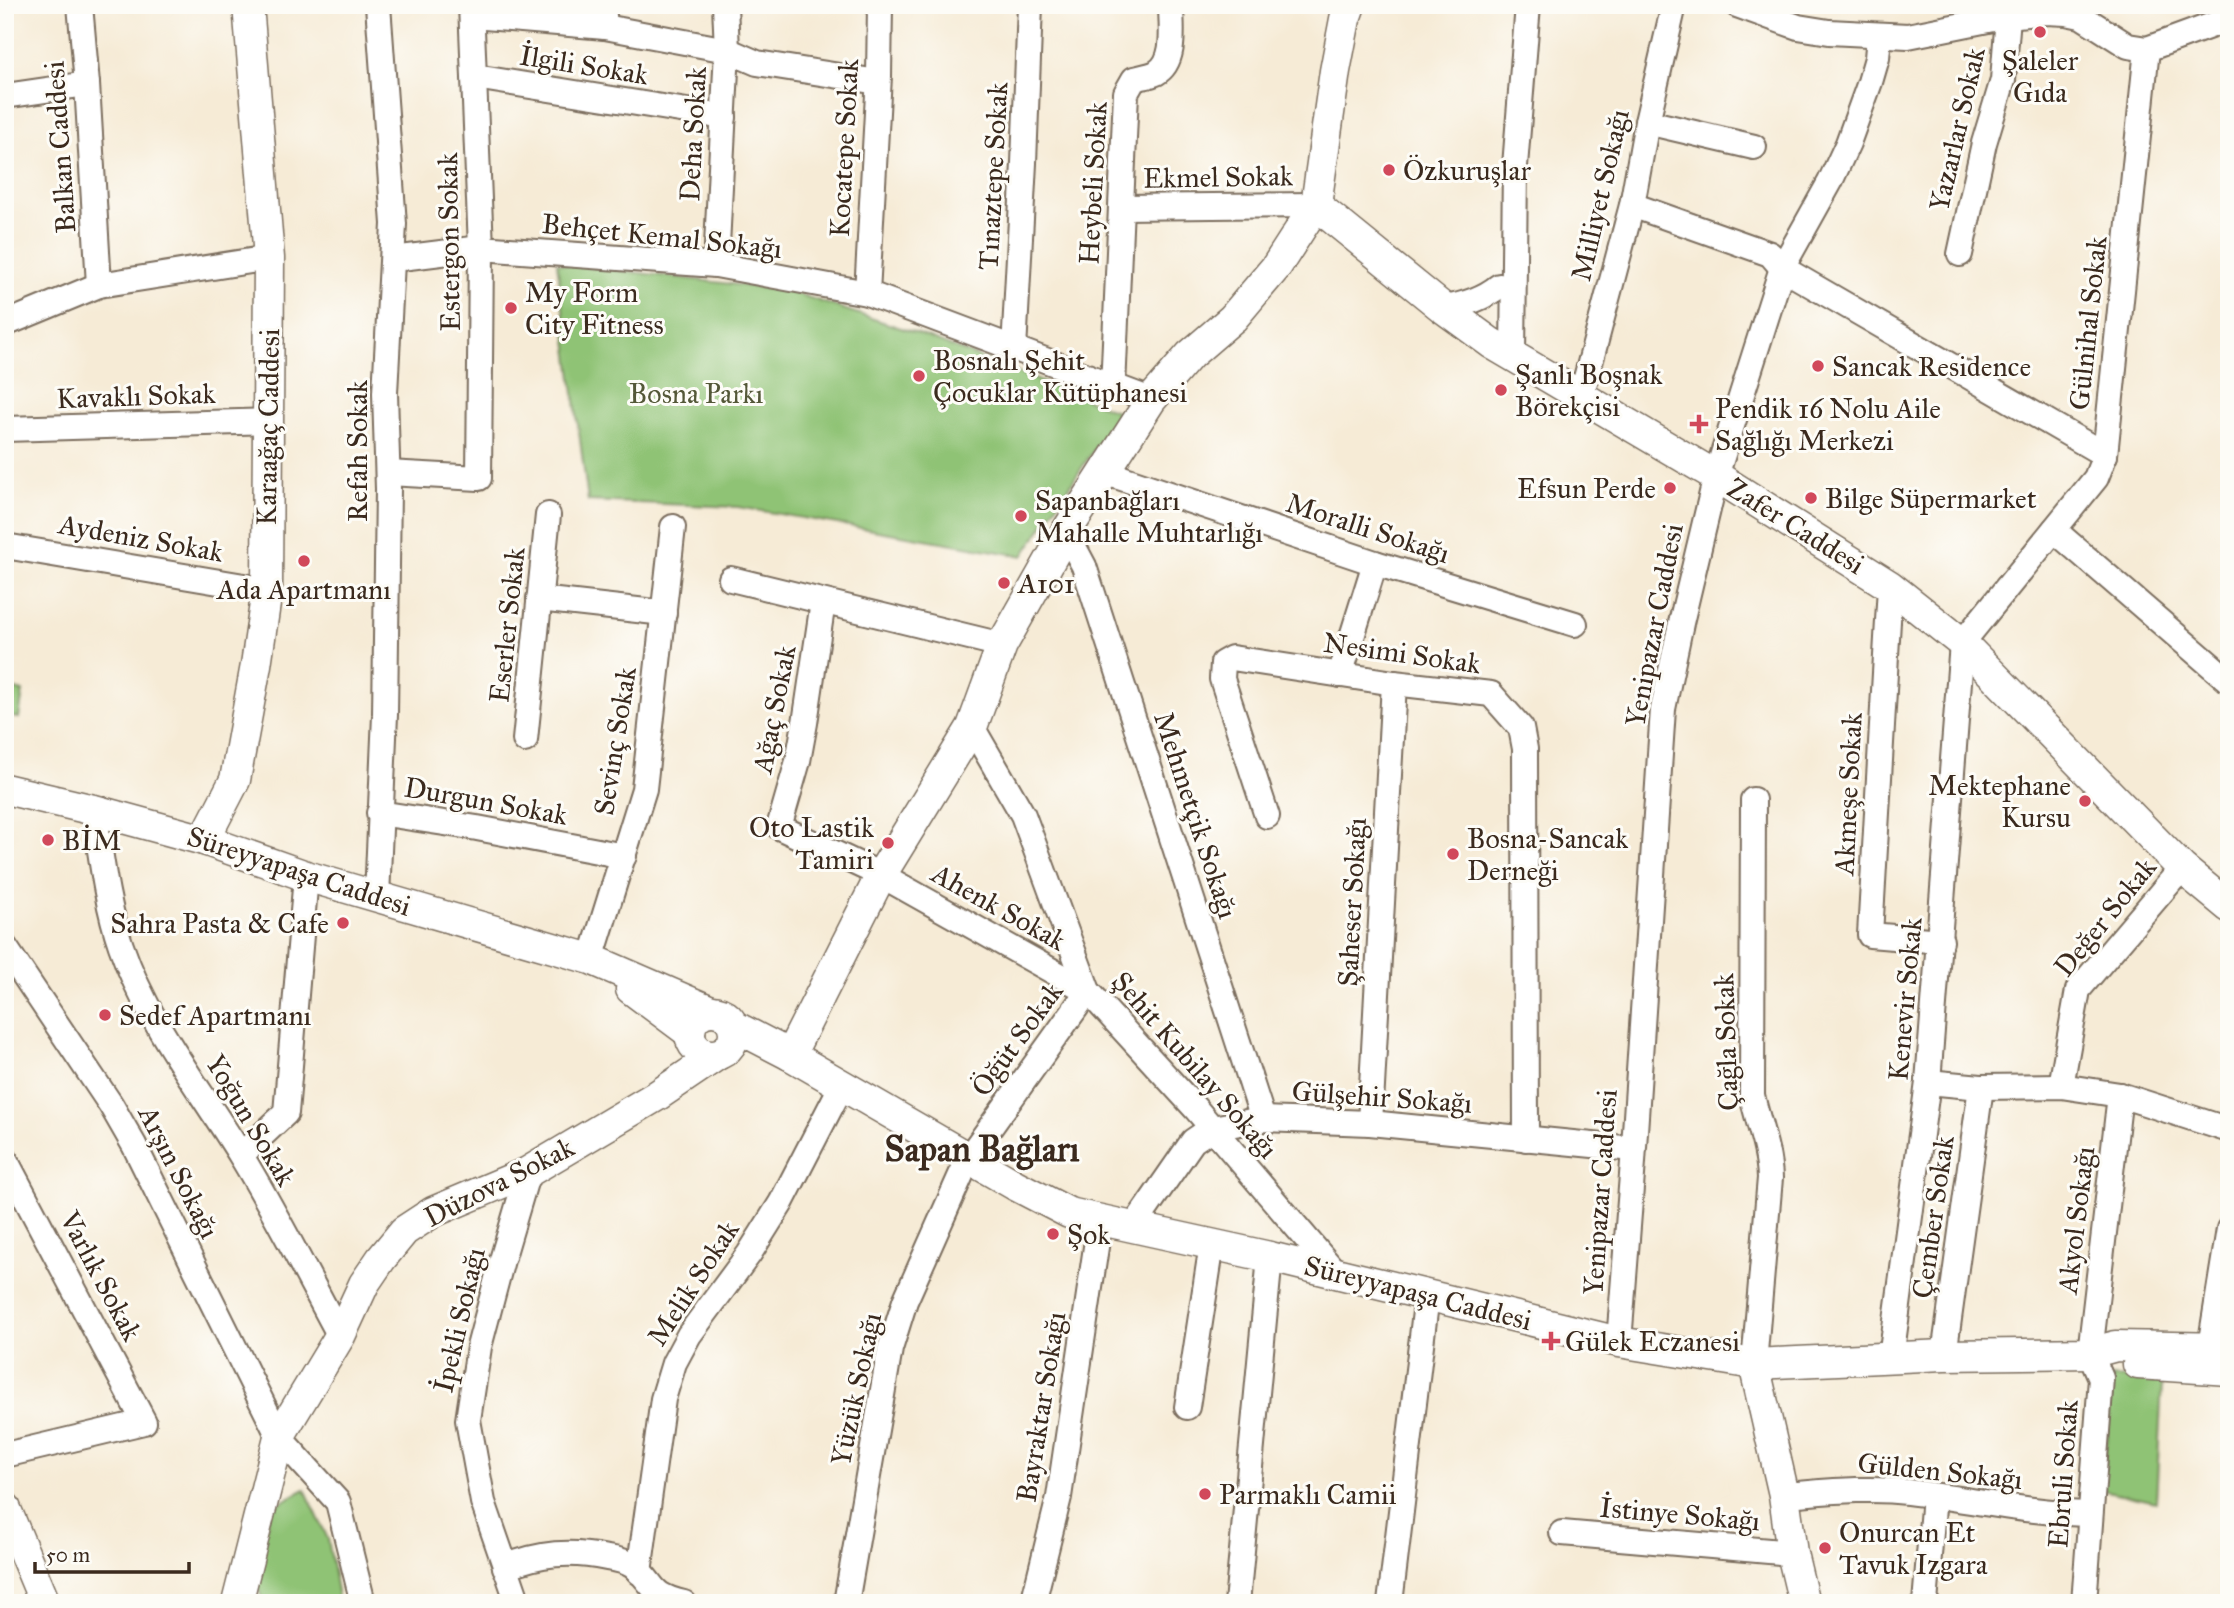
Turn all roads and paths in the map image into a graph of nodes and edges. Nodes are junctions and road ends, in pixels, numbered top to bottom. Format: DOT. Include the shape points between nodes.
graph roads {
  1 [pos="80,5"];
  2 [pos="248,5"];
  3 [pos="378,5"];
  4 [pos="725,5"];
  5 [pos="880,5"];
  6 [pos="1030,5"];
  7 [pos="1171,5"];
  8 [pos="1350,5"];
  9 [pos="1514,5"];
  10 [pos="1528,5"];
  11 [pos="1674,5"];
  12 [pos="1737,5"];
  13 [pos="2081,10"];
  14 [pos="472,11"];
  15 [pos="604,16"];
  16 [pos="2008,16"];
  17 [pos="2229,19"];
  18 [pos="1879,35"];
  19 [pos="2147,49"];
  20 [pos="727,50"];
  21 [pos="475,77"];
  22 [pos="878,82"];
  23 [pos="87,84"];
  24 [pos="5,96"];
  25 [pos="724,117"];
  26 [pos="1647,122"];
  27 [pos="1754,146"];
  28 [pos="1316,205"];
  29 [pos="1632,205"];
  30 [pos="1122,207"];
  31 [pos="481,248"];
  32 [pos="1960,254"];
  33 [pos="269,258"];
  34 [pos="393,259"];
  35 [pos="716,265"];
  36 [pos="1782,268"];
  37 [pos="99,285"];
  38 [pos="1499,286"];
  39 [pos="867,293"];
  40 [pos="1443,308"];
  41 [pos="5,324"];
  42 [pos="1014,350"];
  43 [pos="1505,352"];
  44 [pos="1113,388"];
  45 [pos="1581,397"];
  46 [pos="1151,400"];
  47 [pos="269,421"];
  48 [pos="5,429"];
  49 [pos="2105,455"];
  50 [pos="1104,472"];
  51 [pos="388,473"];
  52 [pos="1716,476"];
  53 [pos="548,515"];
  54 [pos="673,527"];
  55 [pos="2054,530"];
  56 [pos="1066,532"];
  57 [pos="5,546"];
  58 [pos="1375,563"];
  59 [pos="731,579"];
  60 [pos="1890,586"];
  61 [pos="267,590"];
  62 [pos="540,600"];
  63 [pos="823,601"];
  64 [pos="664,613"];
  65 [pos="1575,624"];
  66 [pos="1962,643"];
  67 [pos="1002,645"];
  68 [pos="1340,675"];
  69 [pos="2229,681"];
  70 [pos="1394,683"];
  71 [pos="972,727"];
  72 [pos="526,740"];
  73 [pos="12,797"];
  74 [pos="1754,800"];
  75 [pos="94,810"];
  76 [pos="379,813"];
  77 [pos="1267,816"];
  78 [pos="779,827"];
  79 [pos="204,840"];
  80 [pos="624,856"];
  81 [pos="2182,868"];
  82 [pos="881,875"];
  83 [pos="306,876"];
  84 [pos="377,897"];
  85 [pos="2229,907"];
  86 [pos="1941,941"];
  87 [pos="5,947"];
  88 [pos="591,960"];
  89 [pos="1088,991"];
  90 [pos="712,1036"];
  91 [pos="790,1055"];
  92 [pos="1928,1082"];
  93 [pos="842,1085"];
  94 [pos="2061,1086"];
  95 [pos="1981,1087"];
  96 [pos="2120,1095"];
  97 [pos="1263,1119"];
  98 [pos="1370,1124"];
  99 [pos="1212,1128"];
  100 [pos="2229,1130"];
  101 [pos="1526,1139"];
  102 [pos="1633,1149"];
  103 [pos="241,1155"];
  104 [pos="969,1157"];
  105 [pos="5,1159"];
  106 [pos="528,1172"];
  107 [pos="1100,1220"];
  108 [pos="1134,1226"];
  109 [pos="2229,1229"];
  110 [pos="1212,1244"];
  111 [pos="1270,1257"];
  112 [pos="1335,1272"];
  113 [pos="1427,1295"];
  114 [pos="340,1336"];
  115 [pos="1619,1342"];
  116 [pos="2090,1353"];
  117 [pos="1944,1355"];
  118 [pos="1891,1358"];
  119 [pos="2214,1358"];
  120 [pos="1754,1364"];
  121 [pos="2229,1385"];
  122 [pos="1187,1407"];
  123 [pos="279,1437"];
  124 [pos="5,1455"];
  125 [pos="1784,1495"];
  126 [pos="1934,1496"];
  127 [pos="5,1507"];
  128 [pos="2090,1514"];
  129 [pos="1562,1533"];
  130 [pos="1792,1553"];
  131 [pos="505,1567"];
  132 [pos="639,1572"];
  133 [pos="45,1603"];
  134 [pos="237,1603"];
  135 [pos="363,1603"];
  136 [pos="518,1603"];
  137 [pos="684,1603"];
  138 [pos="846,1603"];
  139 [pos="1033,1603"];
  140 [pos="1237,1603"];
  141 [pos="1390,1603"];
  142 [pos="1804,1603"];
  143 [pos="1925,1603"];
  144 [pos="2084,1603"];
  1 -- 23 [label="street, Balkan Caddesi"];
  2 -- 33 [label="street, Karaağaç Caddesi"];
  3 -- 34 [label="street, Refah Sokak"];
  4 -- 20 [label="street, Deha Sokak"];
  5 -- 22 [label="street, Kocatepe Sokak"];
  6 -- 42 [label="street, Tınaztepe Sokak"];
  7 -- 30 [label="street, Heybeli Sokak" via="1168,61 1156,73 1134,79 1126,93"];
  8 -- 28 [label="street" via="1335,71"];
  9 -- 38 [label="street" via="1501,138"];
  10 -- 43 [label="street"];
  11 -- 26 [label="street, Milliyet Sokağı"];
  12 -- 18 [label="street" via="1798,27"];
  13 -- 16 [label="street"];
  13 -- 19 [label="street" via="2128,46"];
  14 -- 15 [label="street"];
  14 -- 21 [label="street, Estergon Sokak"];
  15 -- 20 [label="street"];
  16 -- 18 [label="street" via="1908,36"];
  16 -- 32 [label="street, Yazarlar Sokak" via="2003,80"];
  17 -- 19 [label="street"];
  18 -- 36 [label="street, Yenipazar Caddesi" via="1870,82 1847,144"];
  19 -- 49 [label="street, Gülnihal Sokak"];
  20 -- 22 [label="street" via="757,63"];
  20 -- 25 [label="street, Deha Sokak"];
  21 -- 25 [label="street, İlgili Sokak"];
  21 -- 31 [label="street, Estergon Sokak"];
  22 -- 39 [label="street, Kocatepe Sokak"];
  23 -- 24 [label="street"];
  23 -- 37 [label="street, Balkan Caddesi"];
  25 -- 35 [label="street, Deha Sokak"];
  26 -- 27 [label="street"];
  26 -- 29 [label="street, Milliyet Sokağı"];
  28 -- 30 [label="street, Ekmel Sokak"];
  28 -- 40 [label="street, Zafer Caddesi"];
  28 -- 46 [label="street" via="1276,267 1233,318 1190,355"];
  29 -- 36 [label="street" via="1769,254"];
  29 -- 45 [label="street, Milliyet Sokağı"];
  30 -- 44 [label="street, Heybeli Sokak"];
  31 -- 34 [label="street, Behçet Kemal Sokağı"];
  31 -- 35 [label="street, Behçet Kemal Sokağı"];
  31 -- 51 [label="street, Estergon Sokak" via="479,478"];
  33 -- 37 [label="street"];
  33 -- 47 [label="street, Karaağaç Caddesi"];
  34 -- 51 [label="street, Refah Sokak" via="385,393"];
  35 -- 39 [label="street, Behçet Kemal Sokağı"];
  36 -- 49 [label="street"];
  36 -- 52 [label="street, Yenipazar Caddesi"];
  37 -- 41 [label="street"];
  38 -- 40 [label="street" via="1471,302"];
  38 -- 43 [label="street"];
  39 -- 42 [label="street, Behçet Kemal Sokağı"];
  40 -- 43 [label="street, Zafer Caddesi"];
  42 -- 44 [label="street, Behçet Kemal Sokağı"];
  43 -- 45 [label="street, Zafer Caddesi"];
  44 -- 46 [label="street, Behçet Kemal Sokağı"];
  45 -- 52 [label="street, Zafer Caddesi"];
  46 -- 50 [label="street"];
  47 -- 48 [label="street, Kavaklı Sokak"];
  47 -- 61 [label="street, Karaağaç Caddesi"];
  49 -- 55 [label="street, Gülnihal Sokak" via="2096,478"];
  50 -- 56 [label="street"];
  50 -- 58 [label="street, Moralli Sokağı"];
  51 -- 76 [label="street, Refah Sokak"];
  52 -- 60 [label="street, Zafer Caddesi"];
  52 -- 102 [label="street, Yenipazar Caddesi" via="1663,709"];
  53 -- 62 [label="street, Eserler Sokak"];
  54 -- 64 [label="street, Sevinç Sokak"];
  55 -- 66 [label="street, Gülnihal Sokak"];
  55 -- 69 [label="street"];
  56 -- 67 [label="street"];
  56 -- 97 [label="street, Mehmetçik Sokağı" via="1084,566"];
  57 -- 61 [label="street, Aydeniz Sokak"];
  58 -- 65 [label="street, Moralli Sokağı"];
  58 -- 68 [label="street"];
  59 -- 63 [label="street"];
  60 -- 66 [label="street, Zafer Caddesi"];
  60 -- 86 [label="street, Akmeşe Sokak" via="1870,934"];
  61 -- 79 [label="street, Karaağaç Caddesi" via="235,780"];
  62 -- 64 [label="street"];
  62 -- 72 [label="street, Eserler Sokak"];
  63 -- 67 [label="street"];
  63 -- 78 [label="street, Ağaç Sokak" via="806,723"];
  64 -- 80 [label="street, Sevinç Sokak" via="644,789"];
  66 -- 81 [label="street, Zafer Caddesi"];
  66 -- 86 [label="street, Kenevir Sokak"];
  67 -- 71 [label="street"];
  68 -- 70 [label="street, Nesimi Sokak"];
  68 -- 77 [label="street, Nesimi Sokak" via="1232,658 1223,663 1222,679"];
  70 -- 98 [label="street, Şaheser Sokağı"];
  70 -- 101 [label="street, Nesimi Sokak" via="1491,694 1521,728 1525,749"];
  71 -- 82 [label="street"];
  71 -- 89 [label="street, Şehit Kubilay Sokağı" via="1023,815"];
  73 -- 75 [label="street, Süreyyapaşa Caddesi"];
  74 -- 120 [label="street, Çağla Sokak" via="1752,1095 1770,1178"];
  75 -- 79 [label="street, Süreyyapaşa Caddesi"];
  75 -- 103 [label="street, Yoğun Sokak" via="120,945 138,988"];
  76 -- 80 [label="street, Durgun Sokak"];
  76 -- 84 [label="street, Refah Sokak"];
  78 -- 82 [label="street, Ahenk Sokak"];
  79 -- 83 [label="street, Süreyyapaşa Caddesi"];
  80 -- 88 [label="street, Sevinç Sokak"];
  81 -- 85 [label="street, Zafer Caddesi"];
  81 -- 94 [label="street, Değer Sokak" via="2078,990"];
  82 -- 89 [label="street, Ahenk Sokak"];
  82 -- 91 [label="street"];
  83 -- 84 [label="street, Süreyyapaşa Caddesi"];
  83 -- 103 [label="street" via="286,1113"];
  84 -- 88 [label="street, Süreyyapaşa Caddesi"];
  86 -- 92 [label="street, Kenevir Sokak"];
  87 -- 123 [label="street, Arşın Sokağı" via="134,1145"];
  88 -- 90 [label="street, Süreyyapaşa Caddesi"];
  89 -- 99 [label="street, Şehit Kubilay Sokağı"];
  89 -- 104 [label="street, Öğüt Sokak"];
  90 -- 91 [label="street, Süreyyapaşa Caddesi"];
  90 -- 106 [label="street, Düzova Sokak" via="659,1095"];
  91 -- 93 [label="street, Süreyyapaşa Caddesi"];
  92 -- 95 [label="street"];
  92 -- 118 [label="street, Kenevir Sokak"];
  93 -- 104 [label="street, Süreyyapaşa Caddesi"];
  93 -- 132 [label="street, Melik Sokak" via="781,1203 674,1363 663,1399"];
  94 -- 95 [label="street"];
  94 -- 96 [label="street"];
  95 -- 117 [label="street, Çember Sokak"];
  96 -- 100 [label="street"];
  96 -- 116 [label="street, Akyol Sokağı"];
  97 -- 98 [label="street, Gülşehir Sokağı"];
  97 -- 99 [label="street, Gülşehir Sokağı"];
  98 -- 101 [label="street, Gülşehir Sokağı"];
  99 -- 108 [label="street" via="1193,1141"];
  99 -- 112 [label="street, Şehit Kubilay Sokağı"];
  101 -- 102 [label="street, Gülşehir Sokağı"];
  102 -- 115 [label="street, Yenipazar Caddesi"];
  103 -- 114 [label="street, Yoğun Sokak"];
  104 -- 107 [label="street, Süreyyapaşa Caddesi" via="1069,1213"];
  104 -- 138 [label="street, Yüzük Sokağı" via="905,1301 890,1349"];
  105 -- 124 [label="street, Varlık Sokak" via="144,1422"];
  106 -- 114 [label="street, Düzova Sokak" via="433,1212 404,1231 364,1284"];
  106 -- 131 [label="street, İpekli Sokağı" via="479,1347 468,1420 483,1502"];
  107 -- 108 [label="street, Süreyyapaşa Caddesi"];
  107 -- 139 [label="street, Bayraktar Sokağı" via="1059,1497"];
  108 -- 110 [label="street, Süreyyapaşa Caddesi"];
  109 -- 119 [label="street"];
  110 -- 111 [label="street, Süreyyapaşa Caddesi"];
  110 -- 122 [label="street"];
  111 -- 112 [label="street, Süreyyapaşa Caddesi"];
  111 -- 140 [label="street"];
  112 -- 113 [label="street, Süreyyapaşa Caddesi"];
  113 -- 115 [label="street, Süreyyapaşa Caddesi"];
  113 -- 141 [label="street"];
  114 -- 123 [label="street, Düzova Sokak"];
  115 -- 120 [label="street, Süreyyapaşa Caddesi"];
  116 -- 117 [label="street, Süreyyapaşa Caddesi"];
  116 -- 119 [label="street, Süreyyapaşa Caddesi" via="2116,1362"];
  116 -- 128 [label="street, Ebruli Sokak" via="2101,1378"];
  117 -- 118 [label="street, Süreyyapaşa Caddesi"];
  118 -- 120 [label="street, Süreyyapaşa Caddesi"];
  119 -- 121 [label="street, Süreyyapaşa Caddesi"];
  120 -- 125 [label="street"];
  123 -- 134 [label="street, Düzova Sokak"];
  123 -- 135 [label="street, Arşın Sokağı" via="338,1502"];
  125 -- 126 [label="street, Gülden Sokağı" via="1876,1489"];
  125 -- 130 [label="street"];
  126 -- 128 [label="street, Gülden Sokağı"];
  126 -- 143 [label="street"];
  127 -- 133 [label="street"];
  128 -- 144 [label="street, Ebruli Sokak"];
  129 -- 130 [label="street, İstinye Sokağı"];
  130 -- 142 [label="street"];
  131 -- 132 [label="street" via="528,1558 569,1552 628,1563"];
  131 -- 136 [label="street, İpekli Sokağı"];
  132 -- 137 [label="street" via="661,1597"];
}
